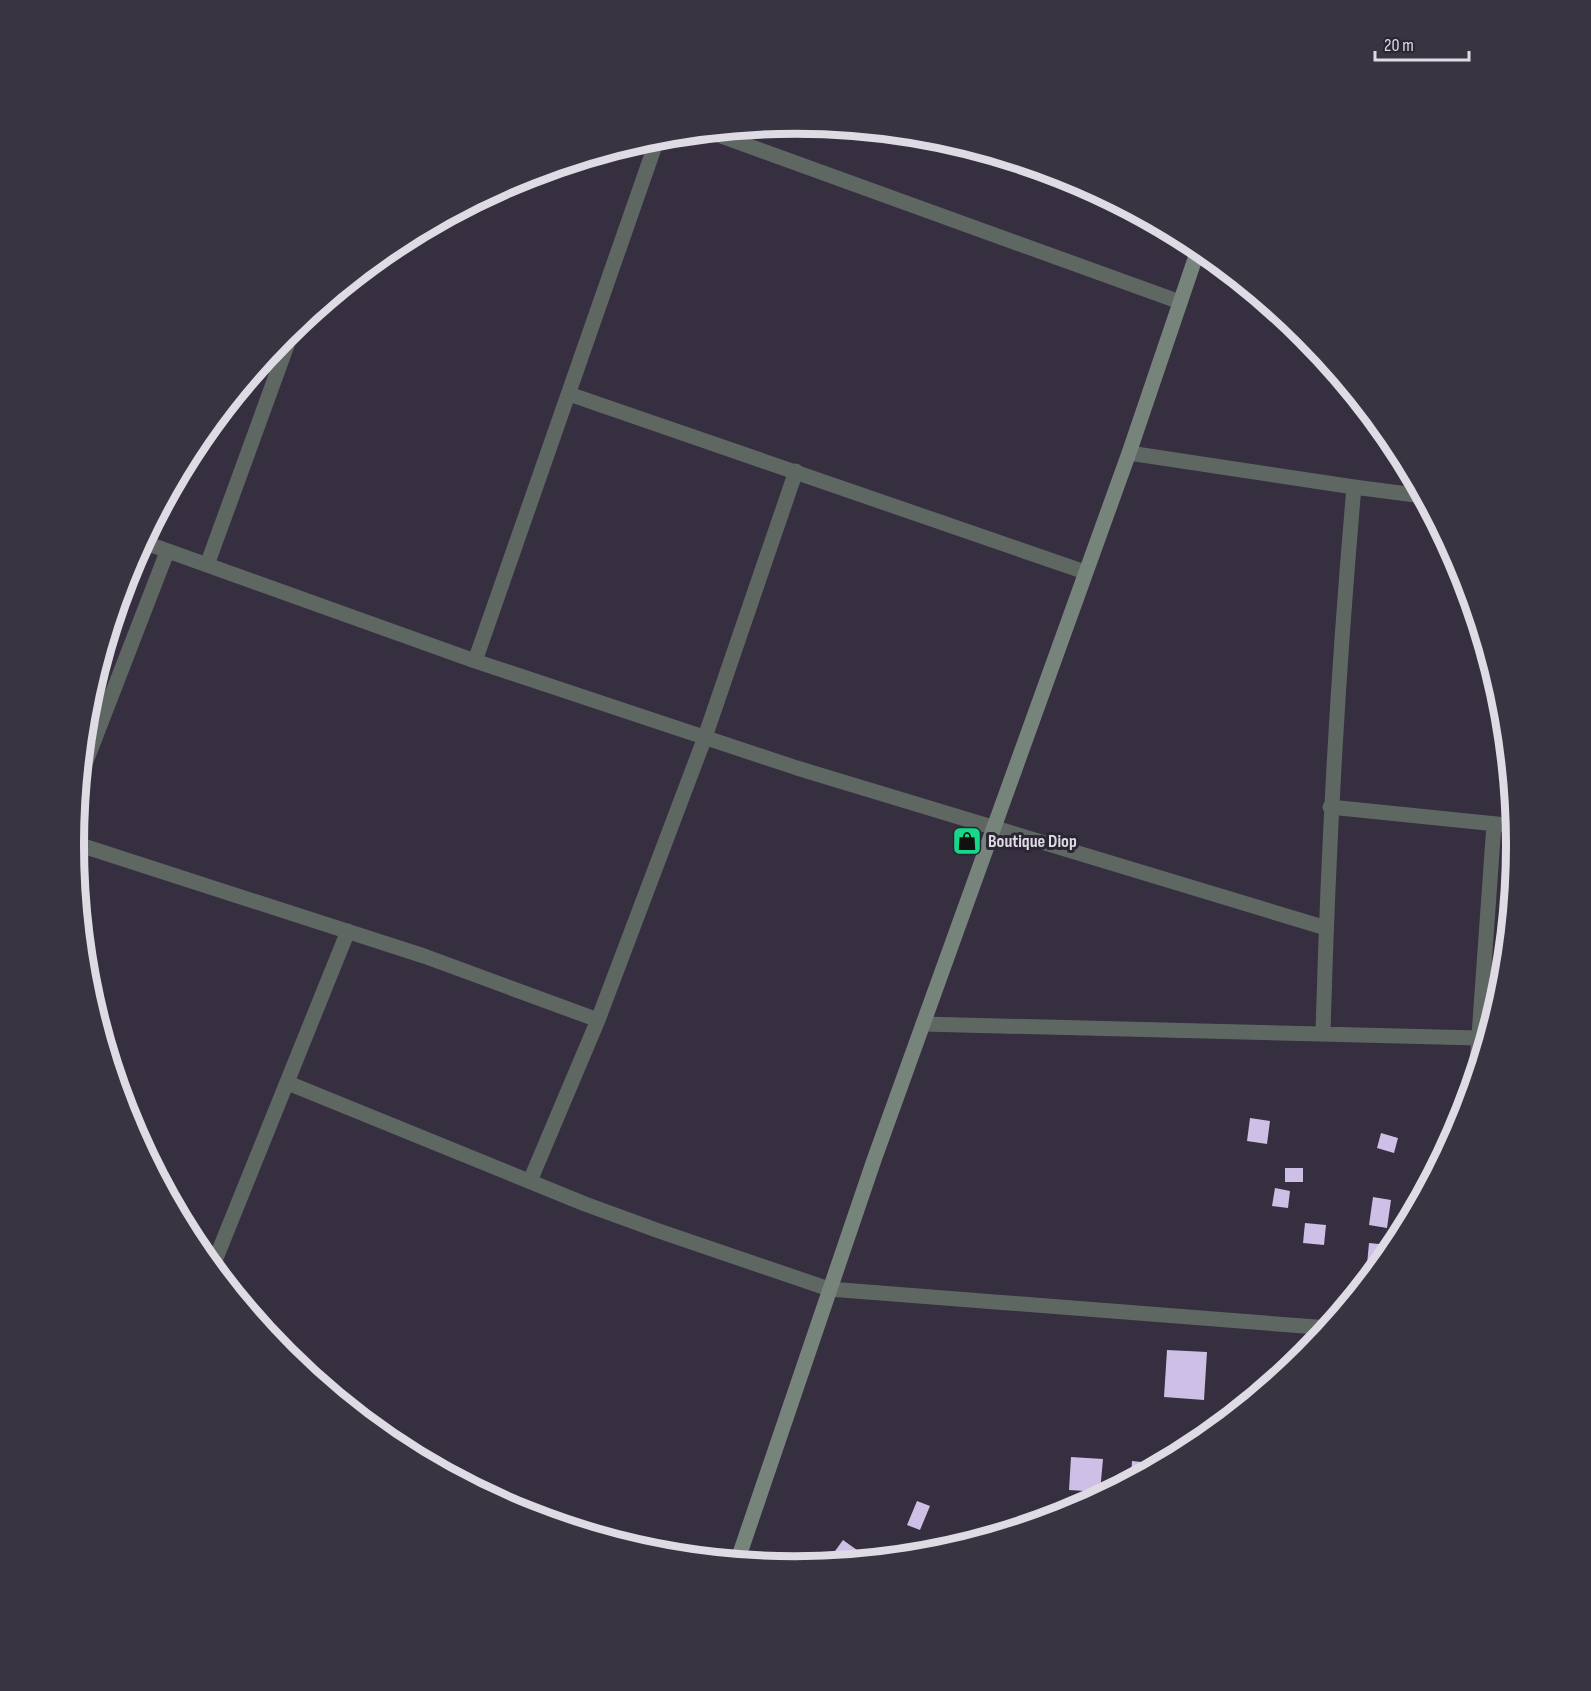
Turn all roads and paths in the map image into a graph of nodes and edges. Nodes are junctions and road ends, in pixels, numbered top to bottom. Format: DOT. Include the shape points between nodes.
graph roads {
  1 [pos="726,138"];
  2 [pos="654,149"];
  3 [pos="1195,257"];
  4 [pos="1179,303"];
  5 [pos="285,349"];
  6 [pos="569,394"];
  7 [pos="1129,453"];
  8 [pos="796,471"];
  9 [pos="1354,487"];
  10 [pos="1415,495"];
  11 [pos="151,545"];
  12 [pos="167,552"];
  13 [pos="207,565"];
  14 [pos="1085,572"];
  15 [pos="475,661"];
  16 [pos="705,737"];
  17 [pos="90,752"];
  18 [pos="1330,807"];
  19 [pos="1494,824"];
  20 [pos="1506,825"];
  21 [pos="994,829"];
  22 [pos="84,846"];
  23 [pos="1326,928"];
  24 [pos="348,931"];
  25 [pos="598,1020"];
  26 [pos="923,1024"];
  27 [pos="1323,1033"];
  28 [pos="1478,1038"];
  29 [pos="1478,1047"];
  30 [pos="288,1083"];
  31 [pos="530,1181"];
  32 [pos="216,1258"];
  33 [pos="829,1289"];
  34 [pos="1319,1327"];
  35 [pos="740,1554"];
  1 -- 4 [label="street"];
  2 -- 6 [label="street"];
  3 -- 4 [label="street"];
  4 -- 7 [label="street"];
  5 -- 13 [label="street"];
  6 -- 8 [label="street"];
  6 -- 15 [label="street"];
  7 -- 9 [label="street"];
  7 -- 14 [label="street"];
  8 -- 14 [label="street"];
  8 -- 16 [label="street"];
  9 -- 10 [label="street"];
  9 -- 18 [label="street"];
  11 -- 12 [label="street"];
  12 -- 13 [label="street"];
  12 -- 17 [label="street"];
  13 -- 15 [label="street"];
  14 -- 21 [label="street"];
  15 -- 16 [label="street"];
  16 -- 21 [label="street"];
  16 -- 25 [label="street"];
  18 -- 19 [label="street"];
  18 -- 23 [label="street"];
  19 -- 20 [label="street"];
  19 -- 28 [label="street"];
  21 -- 23 [label="street"];
  21 -- 26 [label="street"];
  22 -- 24 [label="street"];
  23 -- 27 [label="street"];
  24 -- 25 [label="street"];
  24 -- 30 [label="street"];
  25 -- 31 [label="street"];
  26 -- 27 [label="street"];
  26 -- 33 [label="street"];
  27 -- 28 [label="street"];
  28 -- 29 [label="street"];
  30 -- 31 [label="street"];
  30 -- 32 [label="street"];
  31 -- 33 [label="street" via="659,1231"];
  33 -- 34 [label="street"];
  33 -- 35 [label="street"];
}
